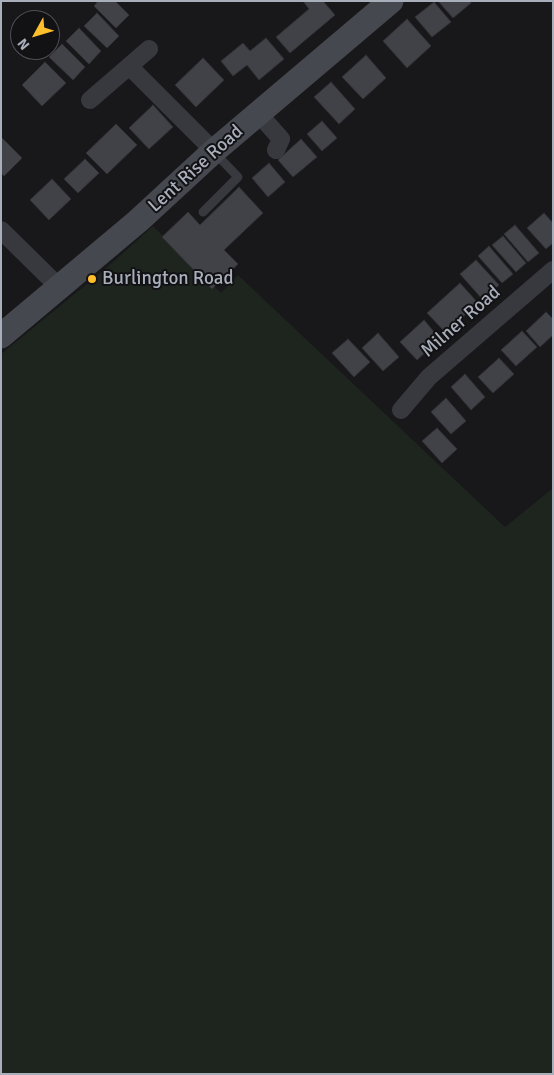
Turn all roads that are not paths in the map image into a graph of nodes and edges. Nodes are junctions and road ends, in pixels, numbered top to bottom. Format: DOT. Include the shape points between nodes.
graph roads {
  1 [pos="391,1"];
  2 [pos="149,48"];
  3 [pos="130,66"];
  4 [pos="90,100"];
  5 [pos="258,113"];
  6 [pos="282,142"];
  7 [pos="214,151"];
  8 [pos="203,212"];
  9 [pos="1,230"];
  10 [pos="553,270"];
  11 [pos="60,288"];
  12 [pos="1,336"];
  13 [pos="401,410"];
  1 -- 5 [label="street, Lent Rise Road"];
  2 -- 3 [label="street"];
  3 -- 4 [label="street"];
  3 -- 7 [label="street"];
  5 -- 6 [label="street"];
  5 -- 7 [label="street, Lent Rise Road"];
  7 -- 8 [label="lane" via="238,177"];
  7 -- 11 [label="street, Lent Rise Road"];
  9 -- 11 [label="street"];
  10 -- 13 [label="street, Milner Road" via="429,377"];
  11 -- 12 [label="street, Lent Rise Road"];
}
